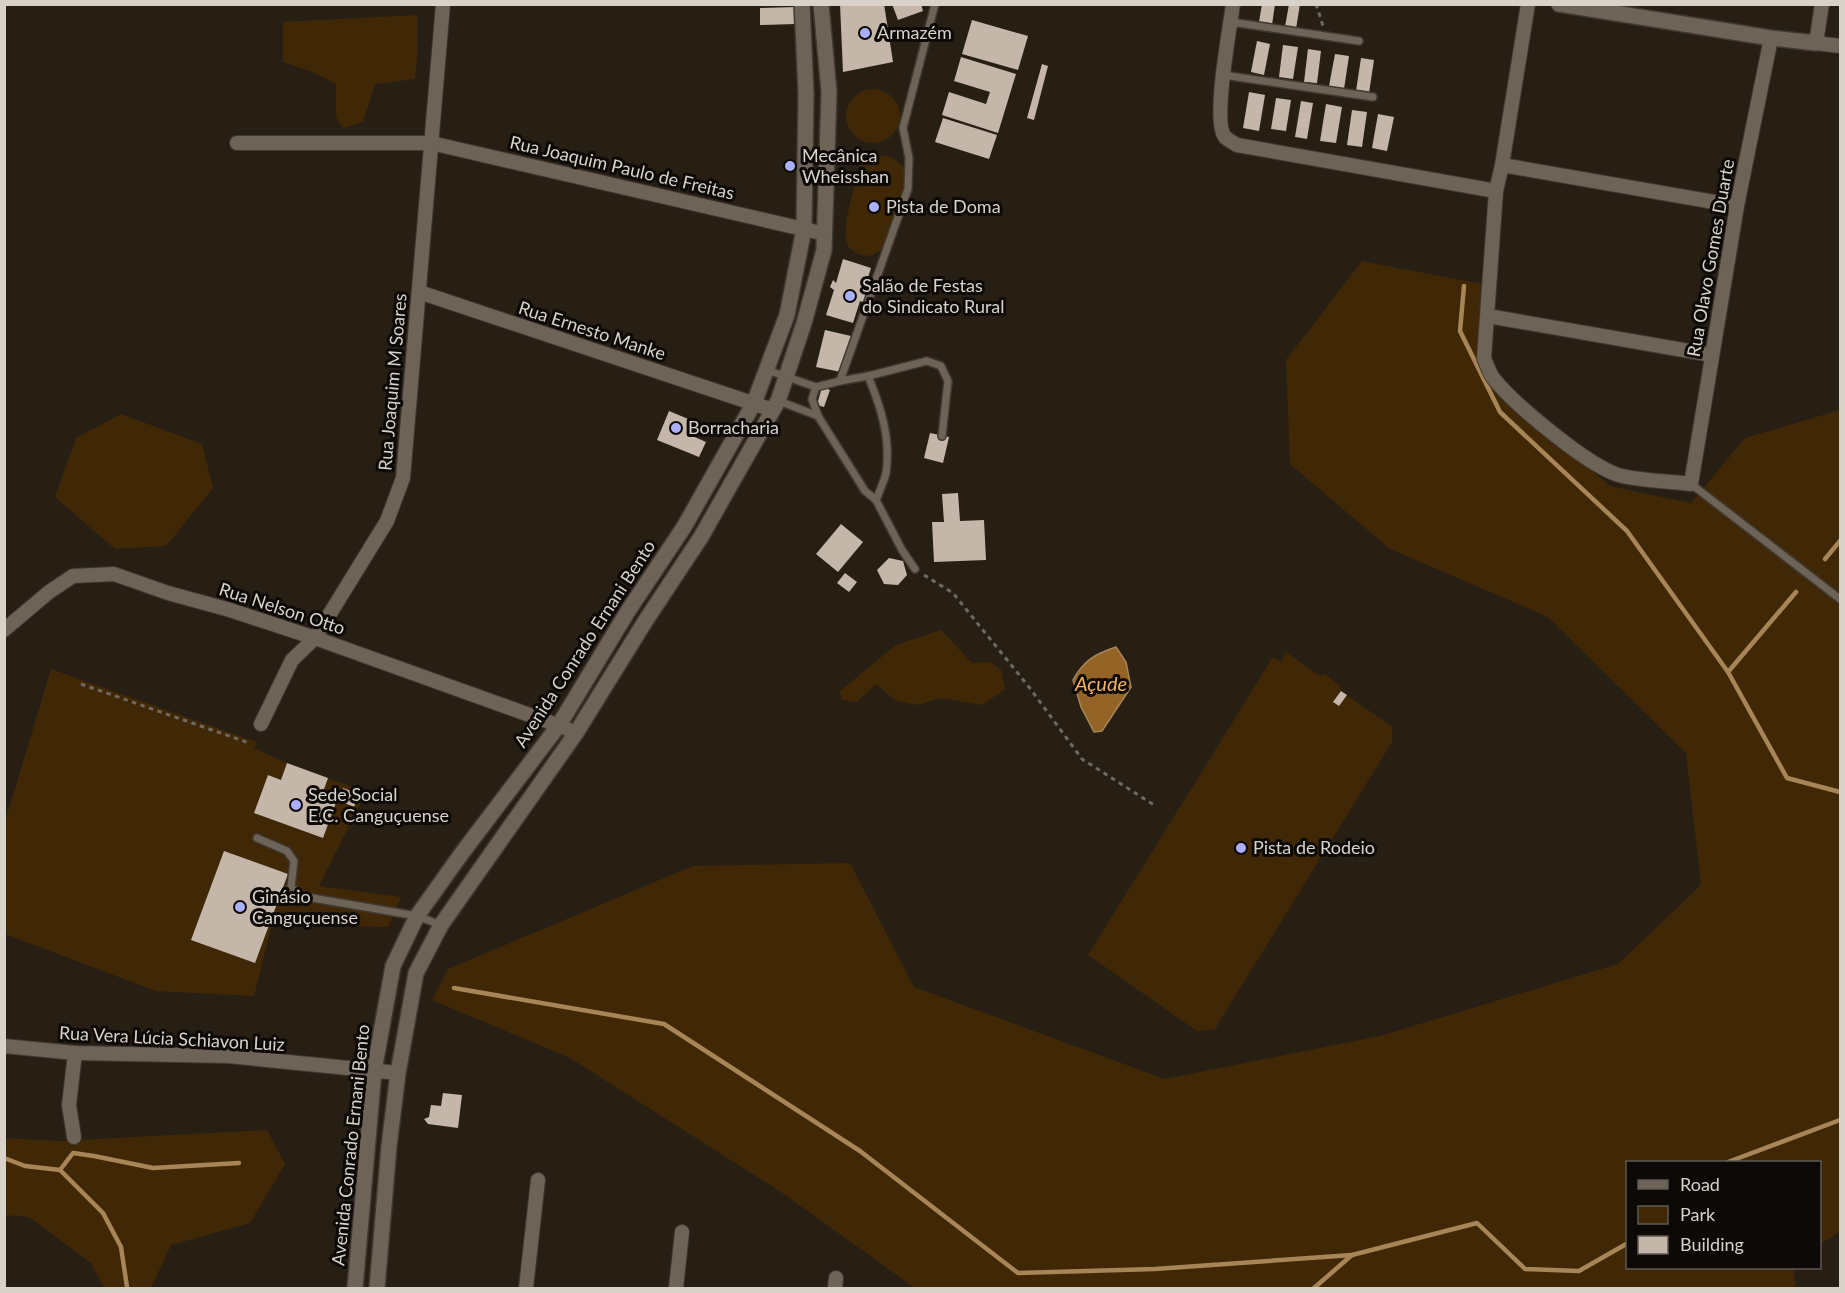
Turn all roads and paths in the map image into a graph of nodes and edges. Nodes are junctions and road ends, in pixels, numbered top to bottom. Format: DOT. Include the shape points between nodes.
graph roads {
  1 [pos="443,4"];
  2 [pos="802,4"];
  3 [pos="821,4"];
  4 [pos="935,4"];
  5 [pos="1233,4"];
  6 [pos="1317,4"];
  7 [pos="1528,4"];
  8 [pos="1559,4"];
  9 [pos="1822,4"];
  10 [pos="1231,22"];
  11 [pos="1329,37"];
  12 [pos="1771,38"];
  13 [pos="1359,41"];
  14 [pos="1816,43"];
  15 [pos="1840,46"];
  16 [pos="1223,75"];
  17 [pos="829,92"];
  18 [pos="806,94"];
  19 [pos="1373,98"];
  20 [pos="431,142"];
  21 [pos="237,143"];
  22 [pos="1502,165"];
  23 [pos="1496,191"];
  24 [pos="1737,206"];
  25 [pos="804,230"];
  26 [pos="825,234"];
  27 [pos="419,292"];
  28 [pos="1488,316"];
  29 [pos="1712,356"];
  30 [pos="766,370"];
  31 [pos="868,376"];
  32 [pos="785,377"];
  33 [pos="840,381"];
  34 [pos="816,387"];
  35 [pos="754,404"];
  36 [pos="775,406"];
  37 [pos="818,416"];
  38 [pos="942,436"];
  39 [pos="1691,484"];
  40 [pos="876,500"];
  41 [pos="684,527"];
  42 [pos="701,537"];
  43 [pos="915,569"];
  44 [pos="1840,599"];
  45 [pos="4,630"];
  46 [pos="315,638"];
  47 [pos="81,684"];
  48 [pos="261,724"];
  49 [pos="559,725"];
  50 [pos="576,733"];
  51 [pos="249,744"];
  52 [pos="1154,805"];
  53 [pos="257,838"];
  54 [pos="417,916"];
  55 [pos="441,925"];
  56 [pos="4,1046"];
  57 [pos="75,1053"];
  58 [pos="375,1071"];
  59 [pos="398,1073"];
  60 [pos="74,1137"];
  61 [pos="538,1180"];
  62 [pos="682,1232"];
  63 [pos="355,1288"];
  64 [pos="376,1288"];
  65 [pos="526,1288"];
  66 [pos="676,1288"];
  1 -- 20 [label="street, Rua Joaquim M Soares"];
  2 -- 18 [label="street, Avenida Conrado Ernani Bento"];
  3 -- 17 [label="street"];
  4 -- 33 [label="lane" via="903,128 909,158 908,189"];
  5 -- 10 [label="street"];
  6 -- 11 [label="path"];
  7 -- 22 [label="street"];
  8 -- 12 [label="street"];
  9 -- 14 [label="street"];
  10 -- 11 [label="lane"];
  10 -- 16 [label="street"];
  11 -- 13 [label="lane"];
  12 -- 14 [label="street"];
  12 -- 24 [label="street, Rua Olavo Gomes Duarte"];
  14 -- 15 [label="street"];
  16 -- 19 [label="lane"];
  16 -- 23 [label="street" via="1219,122 1225,137 1237,145"];
  17 -- 18 [label="street"];
  17 -- 26 [label="street"];
  18 -- 25 [label="street, Avenida Conrado Ernani Bento"];
  20 -- 21 [label="street, Rua Joaquim Paulo de Freitas"];
  20 -- 25 [label="street, Rua Joaquim Paulo de Freitas"];
  20 -- 27 [label="street, Rua Joaquim M Soares"];
  22 -- 23 [label="street"];
  22 -- 24 [label="street"];
  23 -- 28 [label="street"];
  24 -- 29 [label="street, Rua Olavo Gomes Duarte"];
  25 -- 26 [label="street, Rua Joaquim Paulo de Freitas"];
  25 -- 30 [label="street, Avenida Conrado Ernani Bento" via="787,315"];
  26 -- 32 [label="street" via="807,313"];
  27 -- 35 [label="street, Rua Ernesto Manke"];
  27 -- 46 [label="street, Rua Joaquim M Soares" via="403,478 387,521"];
  28 -- 29 [label="street"];
  28 -- 39 [label="street" via="1484,358 1491,376 1567,444 1621,476"];
  29 -- 39 [label="street, Rua Olavo Gomes Duarte"];
  30 -- 32 [label="lane"];
  30 -- 35 [label="street, Avenida Conrado Ernani Bento"];
  31 -- 33 [label="lane"];
  31 -- 38 [label="lane" via="927,362 941,366 948,381"];
  31 -- 40 [label="lane" via="886,434 886,475"];
  32 -- 34 [label="lane"];
  32 -- 36 [label="street"];
  33 -- 34 [label="lane"];
  34 -- 37 [label="lane" via="812,399"];
  35 -- 36 [label="street, Rua Ernesto Manke"];
  35 -- 41 [label="street, Avenida Conrado Ernani Bento"];
  36 -- 37 [label="lane"];
  36 -- 42 [label="street"];
  37 -- 40 [label="lane" via="865,490"];
  39 -- 44 [label="lane"];
  40 -- 43 [label="lane"];
  41 -- 42 [label="street"];
  41 -- 49 [label="street, Avenida Conrado Ernani Bento"];
  42 -- 50 [label="street"];
  43 -- 52 [label="path" via="953,593 1082,759"];
  45 -- 46 [label="street, Rua Nelson Otto" via="74,576 114,574"];
  46 -- 48 [label="street, Rua Joaquim M Soares" via="292,660"];
  46 -- 49 [label="street, Rua Nelson Otto"];
  47 -- 51 [label="path"];
  49 -- 50 [label="street, Rua Nelson Otto"];
  49 -- 54 [label="street, Avenida Conrado Ernani Bento"];
  50 -- 55 [label="street"];
  53 -- 54 [label="lane" via="287,850 294,861 291,887 301,896"];
  54 -- 55 [label="lane"];
  54 -- 58 [label="street, Avenida Conrado Ernani Bento" via="393,966"];
  55 -- 59 [label="street" via="416,973"];
  56 -- 57 [label="street, Rua Vera Lúcia Schiavon Luiz"];
  57 -- 58 [label="street, Rua Vera Lúcia Schiavon Luiz" via="228,1056"];
  57 -- 60 [label="street" via="69,1105"];
  58 -- 59 [label="street, Rua Vera Lúcia Schiavon Luiz"];
  58 -- 63 [label="street, Avenida Conrado Ernani Bento"];
  59 -- 64 [label="street"];
  61 -- 65 [label="street"];
  62 -- 66 [label="street"];
}
